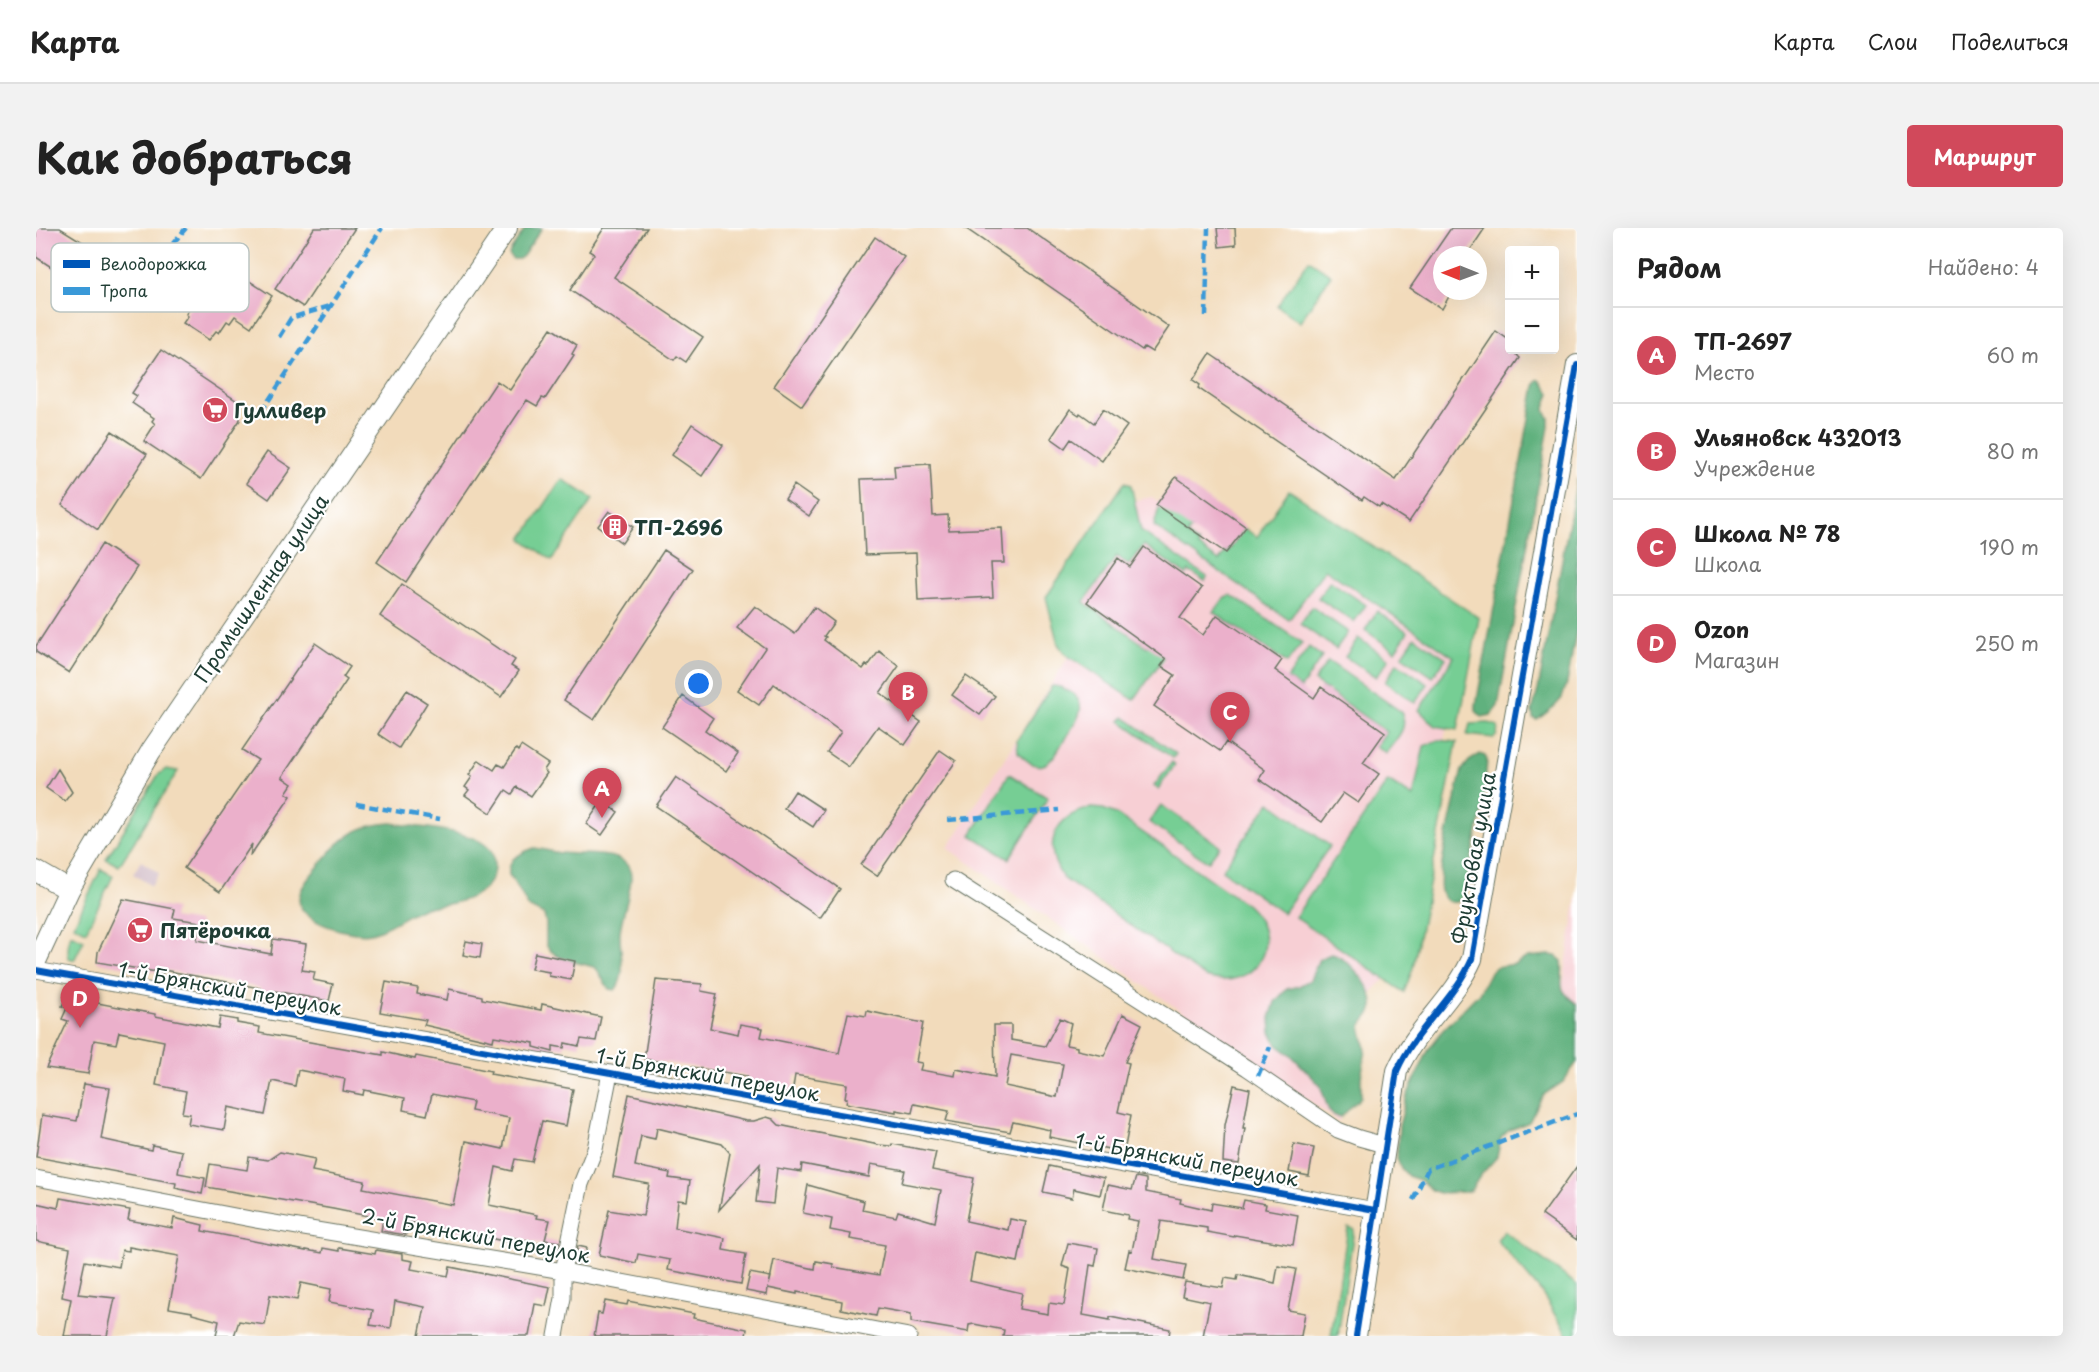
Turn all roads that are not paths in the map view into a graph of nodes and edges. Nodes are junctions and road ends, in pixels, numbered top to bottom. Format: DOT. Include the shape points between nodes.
graph roads {
  1 [pos="507,228"];
  2 [pos="1577,365"];
  3 [pos="36,871"];
  4 [pos="953,880"];
  5 [pos="69,890"];
  6 [pos="36,961"];
  7 [pos="36,970"];
  8 [pos="610,1073"];
  9 [pos="1384,1144"];
  10 [pos="36,1178"];
  11 [pos="1375,1210"];
  12 [pos="563,1270"];
  13 [pos="556,1336"];
  14 [pos="909,1336"];
  15 [pos="1356,1336"];
  1 -- 5 [label="street, Промышленная улица" via="151,751"];
  2 -- 9 [label="street, Фруктовая улица" via="1472,959 1404,1055 1393,1085"];
  3 -- 5 [label="street"];
  4 -- 9 [label="street" via="1338,1130"];
  5 -- 6 [label="street, Промышленная улица"];
  7 -- 8 [label="street, 1-й Брянский переулок"];
  8 -- 11 [label="street, 1-й Брянский переулок"];
  8 -- 12 [label="street"];
  9 -- 11 [label="street, Фруктовая улица"];
  10 -- 12 [label="street, 2-й Брянский переулок" via="256,1220"];
  11 -- 15 [label="street, Фруктовая улица"];
  12 -- 13 [label="street"];
  12 -- 14 [label="street, 2-й Брянский переулок"];
}
